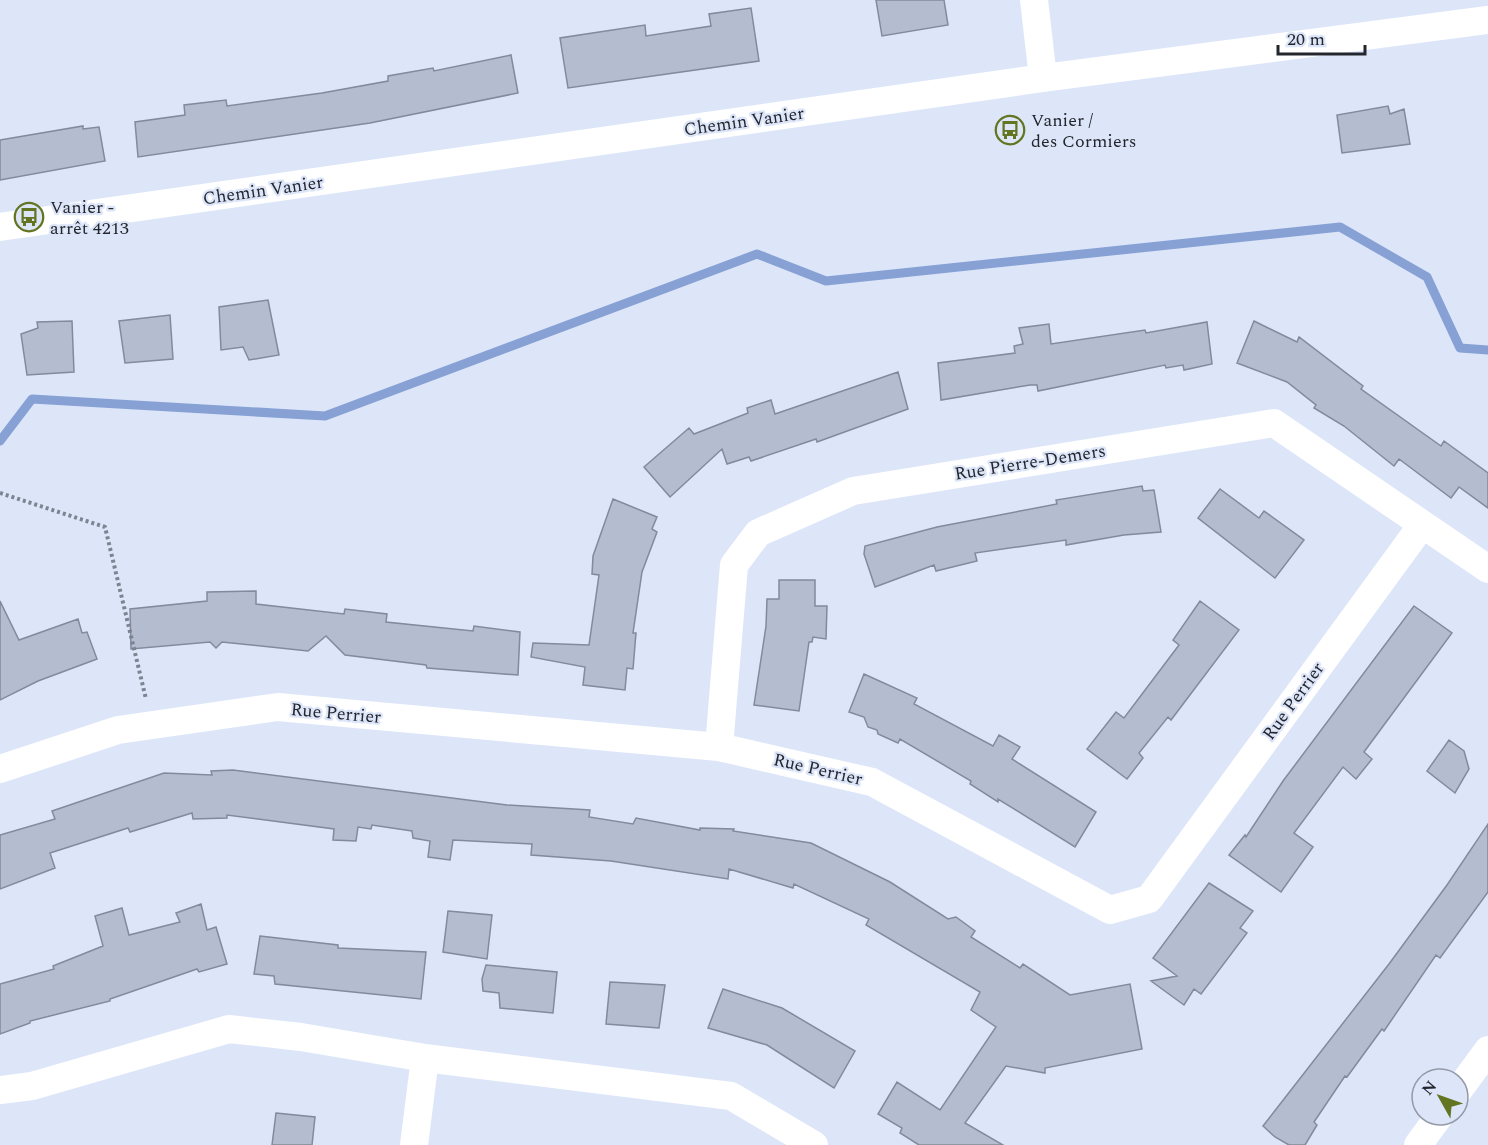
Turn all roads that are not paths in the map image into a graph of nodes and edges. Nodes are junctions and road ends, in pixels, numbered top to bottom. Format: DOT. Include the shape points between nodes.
graph roads {
  1 [pos="1034,0"];
  2 [pos="1488,20"];
  3 [pos="1042,78"];
  4 [pos="0,227"];
  5 [pos="1422,525"];
  6 [pos="1488,568"];
  7 [pos="719,747"];
  8 [pos="0,770"];
  9 [pos="1488,1050"];
  10 [pos="425,1058"];
  11 [pos="1470,1075"];
  12 [pos="0,1090"];
  13 [pos="1431,1127"];
  14 [pos="414,1145"];
  15 [pos="814,1145"];
  16 [pos="1418,1145"];
  1 -- 3 [label="street"];
  2 -- 3 [label="street, Chemin Vanier"];
  3 -- 4 [label="street, Chemin Vanier"];
  5 -- 6 [label="street, Rue Pierre-Demers"];
  5 -- 7 [label="street, Rue Perrier" via="1149,899 1110,910 872,782"];
  5 -- 7 [label="street, Rue Pierre-Demers" via="1274,423 853,490 758,533 734,566"];
  7 -- 8 [label="street, Rue Perrier" via="278,707 118,730"];
  9 -- 11 [label="street"];
  10 -- 12 [label="street" via="229,1029 32,1086"];
  10 -- 14 [label="street"];
  10 -- 15 [label="street" via="731,1095"];
  13 -- 16 [label="street"];
}
